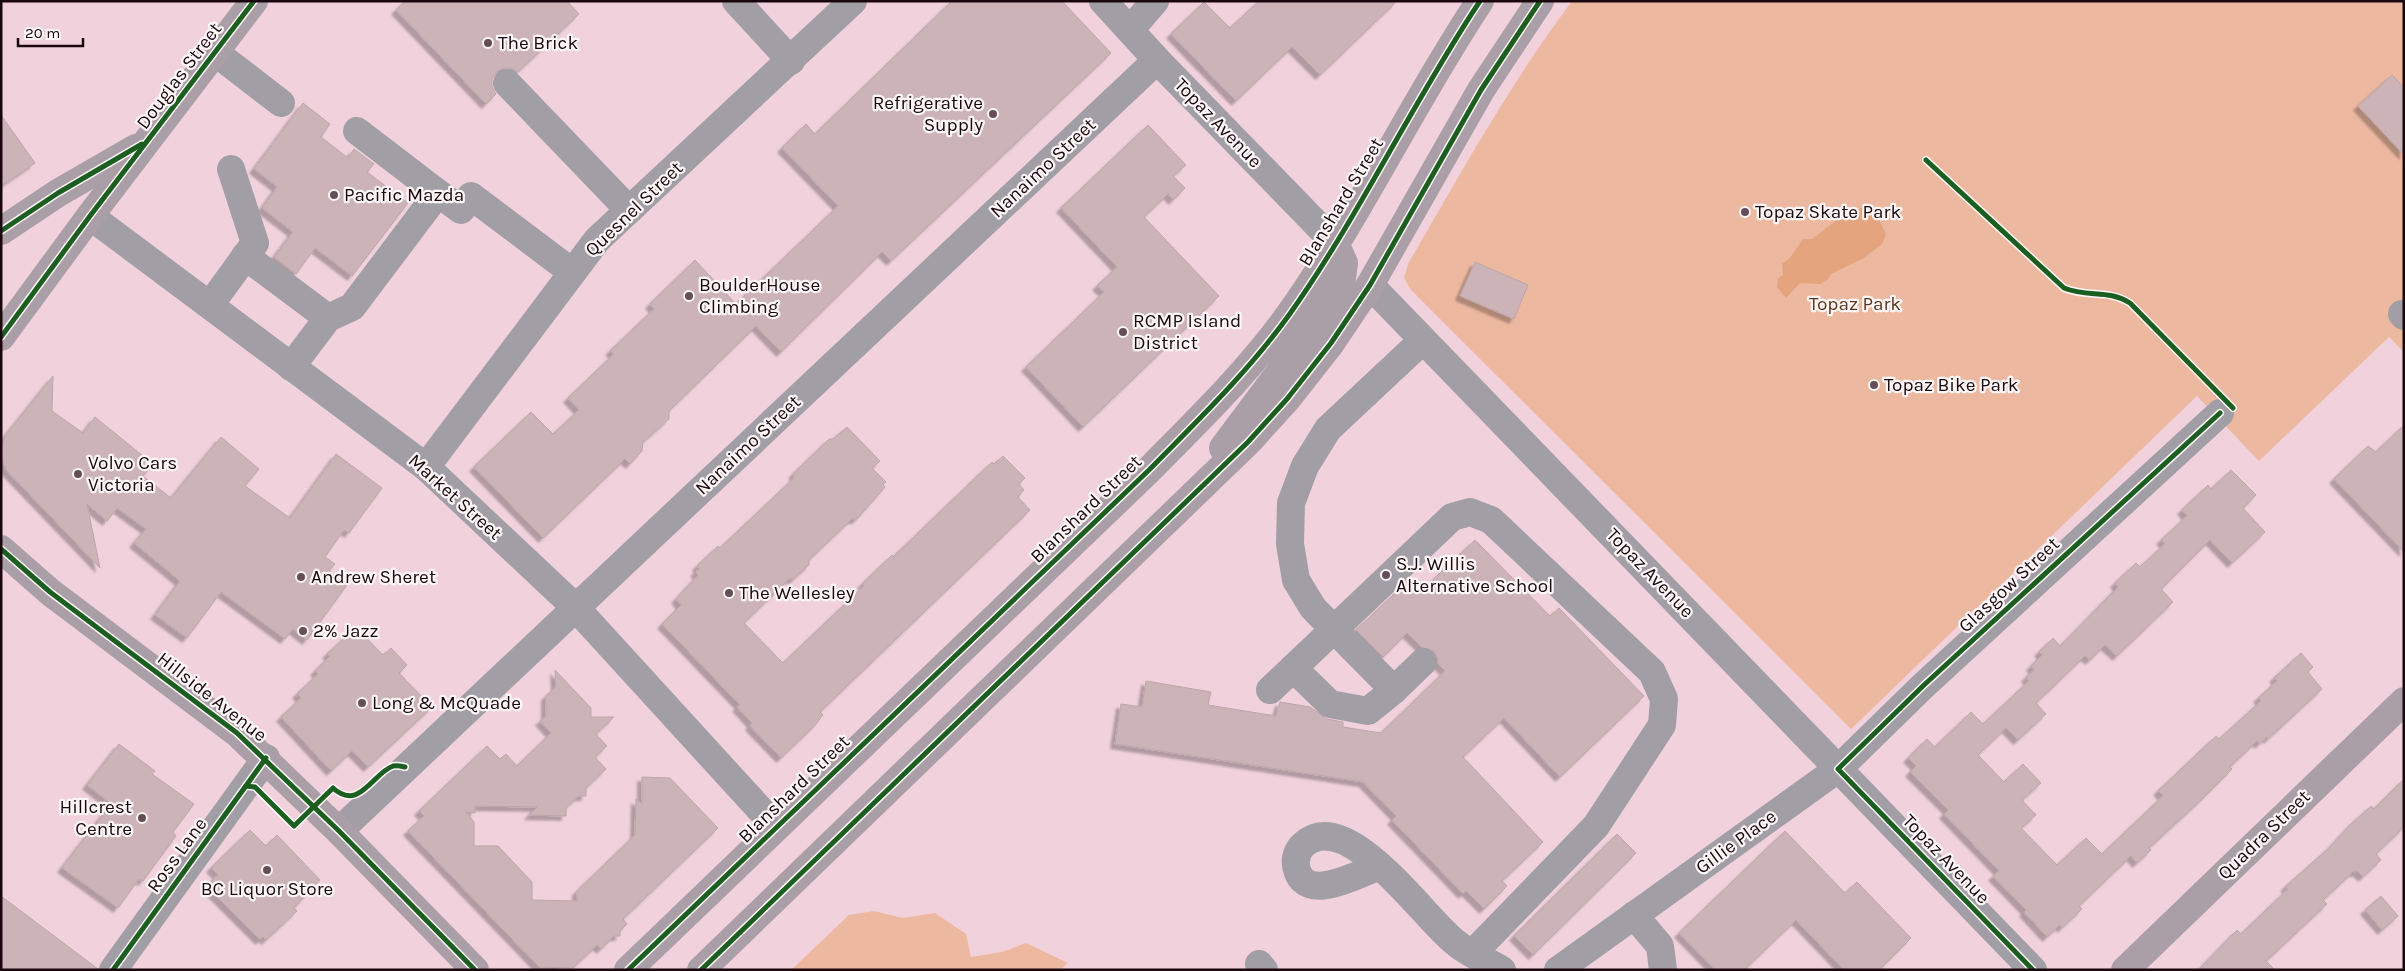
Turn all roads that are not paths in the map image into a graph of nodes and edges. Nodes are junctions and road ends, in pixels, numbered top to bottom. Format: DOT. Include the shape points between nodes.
graph roads {
  1 [pos="254,1"];
  2 [pos="736,1"];
  3 [pos="853,1"];
  4 [pos="1103,1"];
  5 [pos="1155,1"];
  6 [pos="1480,1"];
  7 [pos="1540,1"];
  8 [pos="1130,30"];
  9 [pos="216,53"];
  10 [pos="1157,60"];
  11 [pos="791,61"];
  12 [pos="507,83"];
  13 [pos="281,103"];
  14 [pos="357,131"];
  15 [pos="148,141"];
  16 [pos="231,169"];
  17 [pos="438,193"];
  18 [pos="629,210"];
  19 [pos="90,216"];
  20 [pos="1,231"];
  21 [pos="1335,243"];
  22 [pos="245,256"];
  23 [pos="572,272"];
  24 [pos="1370,285"];
  25 [pos="210,305"];
  26 [pos="328,318"];
  27 [pos="1,337"];
  28 [pos="1423,340"];
  29 [pos="291,367"];
  30 [pos="2212,419"];
  31 [pos="426,467"];
  32 [pos="1182,506"];
  33 [pos="1,549"];
  34 [pos="575,607"];
  35 [pos="1334,630"];
  36 [pos="1423,662"];
  37 [pos="1293,668"];
  38 [pos="1270,690"];
  39 [pos="1394,690"];
  40 [pos="2404,701"];
  41 [pos="266,758"];
  42 [pos="1838,769"];
  43 [pos="776,827"];
  44 [pos="339,831"];
  45 [pos="1380,866"];
  46 [pos="1634,915"];
  47 [pos="1473,953"];
  48 [pos="113,970"];
  49 [pos="475,970"];
  50 [pos="628,970"];
  51 [pos="701,970"];
  52 [pos="1502,970"];
  53 [pos="1558,970"];
  54 [pos="1663,970"];
  55 [pos="2033,970"];
  56 [pos="2125,970"];
  1 -- 9 [label="main road, Douglas Street"];
  2 -- 11 [label="street"];
  3 -- 11 [label="street, Quesnel Street"];
  4 -- 8 [label="street, Topaz Avenue"];
  5 -- 8 [label="street"];
  6 -- 21 [label="main road, Blanshard Street"];
  7 -- 24 [label="main road" via="1481,90"];
  8 -- 10 [label="street, Topaz Avenue"];
  9 -- 13 [label="street"];
  9 -- 15 [label="main road, Douglas Street"];
  10 -- 21 [label="street, Topaz Avenue"];
  10 -- 34 [label="street, Nanaimo Street"];
  11 -- 18 [label="street, Quesnel Street"];
  12 -- 18 [label="street"];
  14 -- 17 [label="street"];
  15 -- 19 [label="main road, Douglas Street"];
  15 -- 20 [label="main road" via="58,193"];
  16 -- 22 [label="street" via="255,243"];
  17 -- 23 [label="street" via="461,210 471,196"];
  17 -- 26 [label="street" via="352,307"];
  18 -- 23 [label="street, Quesnel Street" via="597,240"];
  19 -- 25 [label="street, Market Street"];
  19 -- 27 [label="main road, Douglas Street"];
  21 -- 32 [label="main road" via="1344,263 1342,278 1297,350 1240,423"];
  21 -- 43 [label="main road, Blanshard Street" via="1288,315 1213,406"];
  22 -- 25 [label="street"];
  22 -- 26 [label="street"];
  23 -- 31 [label="street, Quesnel Street"];
  24 -- 28 [label="street, Topaz Avenue"];
  24 -- 32 [label="main road" via="1331,343 1287,399"];
  25 -- 29 [label="street, Market Street"];
  26 -- 29 [label="street"];
  28 -- 35 [label="street" via="1328,429 1305,466 1291,503 1290,544 1296,580 1313,608"];
  28 -- 42 [label="street, Topaz Avenue"];
  29 -- 31 [label="street, Market Street"];
  30 -- 42 [label="street, Glasgow Street" via="1924,685"];
  31 -- 34 [label="street, Market Street"];
  32 -- 51 [label="main road"];
  33 -- 41 [label="main road, Hillside Avenue" via="50,592 215,715"];
  34 -- 43 [label="street, Market Street"];
  34 -- 44 [label="street, Nanaimo Street"];
  35 -- 37 [label="street"];
  35 -- 39 [label="street"];
  35 -- 47 [label="street" via="1452,516 1470,512 1490,520 1652,672 1664,699 1662,725 1596,826"];
  36 -- 39 [label="street"];
  37 -- 38 [label="street"];
  37 -- 39 [label="street" via="1330,704 1368,711"];
  40 -- 56 [label="main road, Quadra Street"];
  41 -- 44 [label="main road, Hillside Avenue"];
  41 -- 48 [label="street, Ross Lane"];
  42 -- 46 [label="street, Gillie Place"];
  42 -- 55 [label="street, Topaz Avenue"];
  43 -- 50 [label="main road, Blanshard Street"];
  44 -- 49 [label="main road, Hillside Avenue"];
  45 -- 47 [label="street" via="1456,943"];
  46 -- 53 [label="street, Gillie Place"];
  46 -- 54 [label="street" via="1660,946"];
  47 -- 52 [label="street"];
}
